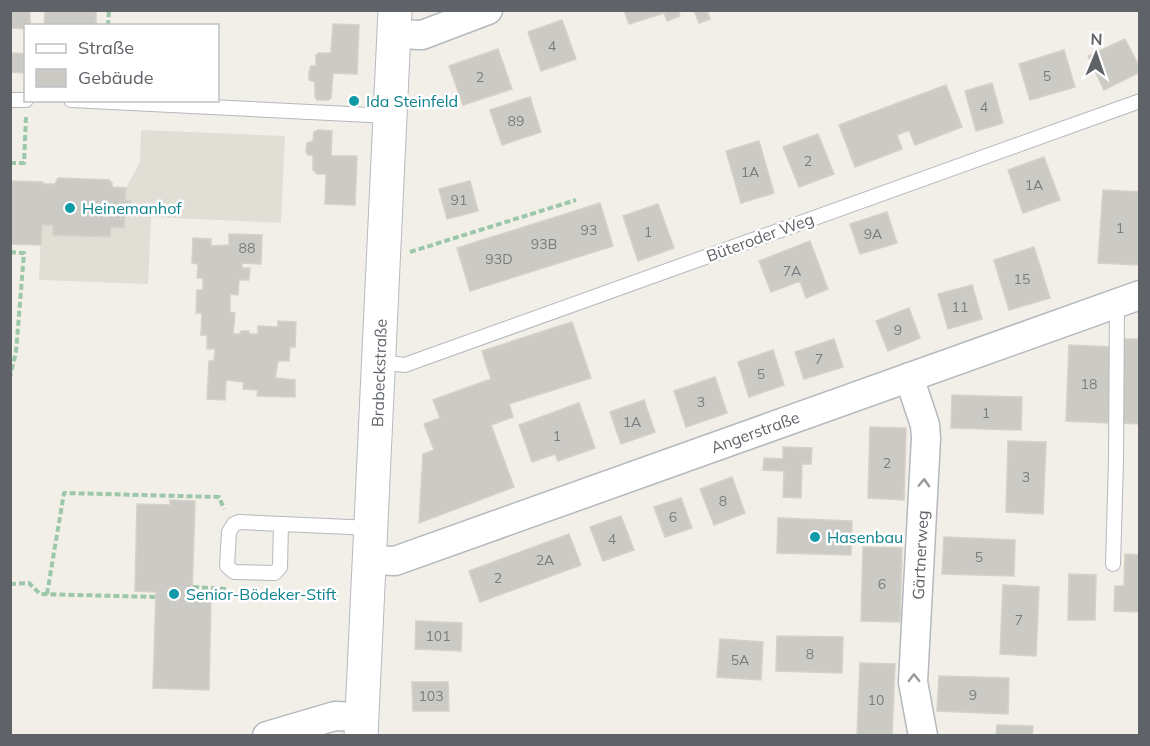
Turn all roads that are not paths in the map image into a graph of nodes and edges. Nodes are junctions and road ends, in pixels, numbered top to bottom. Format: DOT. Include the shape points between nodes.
graph roads {
  1 [pos="488,10"];
  2 [pos="395,22"];
  3 [pos="10,100"];
  4 [pos="1140,101"];
  5 [pos="111,102"];
  6 [pos="26,106"];
  7 [pos="390,116"];
  8 [pos="1128,299"];
  9 [pos="379,362"];
  10 [pos="909,377"];
  11 [pos="281,524"];
  12 [pos="372,528"];
  13 [pos="369,560"];
  14 [pos="1113,564"];
  15 [pos="362,726"];
  16 [pos="267,735"];
  17 [pos="923,735"];
  1 -- 2 [label="street" via="422,35"];
  2 -- 7 [label="main road, Brabeckstraße"];
  3 -- 6 [label="lane"];
  4 -- 9 [label="lane, Büteroder Weg" via="413,362"];
  5 -- 7 [label="lane"];
  7 -- 9 [label="main road, Brabeckstraße"];
  8 -- 10 [label="street, Angerstraße"];
  8 -- 14 [label="lane"];
  9 -- 12 [label="main road, Brabeckstraße"];
  10 -- 13 [label="street, Angerstraße" via="395,561"];
  17 -- 10 [label="street, Gärtnerweg, one-way" via="913,682 926,438"];
  11 -- 11 [label="lane" via="238,522 230,527 229,569 275,573 280,567"];
  11 -- 12 [label="lane"];
  12 -- 13 [label="main road, Brabeckstraße"];
  13 -- 15 [label="main road, Brabeckstraße"];
  15 -- 16 [label="street" via="335,716"];
}
